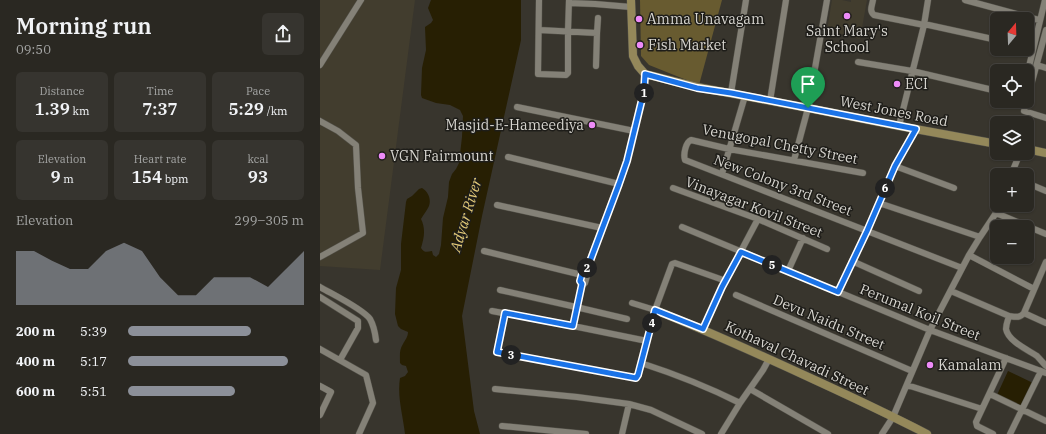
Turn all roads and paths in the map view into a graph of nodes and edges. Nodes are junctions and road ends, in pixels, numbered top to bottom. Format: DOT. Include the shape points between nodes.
graph roads {
  1 [pos="361,0"];
  2 [pos="539,0"];
  3 [pos="746,0"];
  4 [pos="786,0"];
  5 [pos="827,0"];
  6 [pos="873,0"];
  7 [pos="928,0"];
  8 [pos="965,0"];
  9 [pos="1045,0"];
  10 [pos="569,1"];
  11 [pos="595,2"];
  12 [pos="631,4"];
  13 [pos="598,18"];
  14 [pos="1039,20"];
  15 [pos="924,24"];
  16 [pos="539,30"];
  17 [pos="1046,30"];
  18 [pos="568,31"];
  19 [pos="597,33"];
  20 [pos="1034,35"];
  21 [pos="990,38"];
  22 [pos="1044,43"];
  23 [pos="858,62"];
  24 [pos="320,65"];
  25 [pos="1037,65"];
  26 [pos="596,66"];
  27 [pos="1046,68"];
  28 [pos="912,71"];
  29 [pos="645,74"];
  30 [pos="1034,76"];
  31 [pos="990,89"];
  32 [pos="731,93"];
  33 [pos="745,96"];
  34 [pos="770,101"];
  35 [pos="517,107"];
  36 [pos="808,108"];
  37 [pos="1025,108"];
  38 [pos="1046,118"];
  39 [pos="320,121"];
  40 [pos="899,126"];
  41 [pos="916,129"];
  42 [pos="634,131"];
  43 [pos="990,143"];
  44 [pos="729,149"];
  45 [pos="1034,151"];
  46 [pos="1046,154"];
  47 [pos="508,157"];
  48 [pos="685,160"];
  49 [pos="794,160"];
  50 [pos="895,166"];
  51 [pos="863,173"];
  52 [pos="722,174"];
  53 [pos="619,184"];
  54 [pos="1034,186"];
  55 [pos="673,188"];
  56 [pos="954,188"];
  57 [pos="1046,190"];
  58 [pos="879,203"];
  59 [pos="497,205"];
  60 [pos="996,213"];
  61 [pos="758,219"];
  62 [pos="682,227"];
  63 [pos="602,228"];
  64 [pos="867,231"];
  65 [pos="1046,234"];
  66 [pos="980,237"];
  67 [pos="803,238"];
  68 [pos="827,249"];
  69 [pos="484,251"];
  70 [pos="741,252"];
  71 [pos="969,255"];
  72 [pos="320,257"];
  73 [pos="852,261"];
  74 [pos="1046,262"];
  75 [pos="962,268"];
  76 [pos="788,271"];
  77 [pos="584,274"];
  78 [pos="726,281"];
  79 [pos="320,287"];
  80 [pos="1034,289"];
  81 [pos="500,290"];
  82 [pos="919,291"];
  83 [pos="951,291"];
  84 [pos="838,292"];
  85 [pos="736,296"];
  86 [pos="320,298"];
  87 [pos="632,303"];
  88 [pos="576,307"];
  89 [pos="492,310"];
  90 [pos="655,310"];
  91 [pos="1024,312"];
  92 [pos="505,313"];
  93 [pos="1009,316"];
  94 [pos="627,319"];
  95 [pos="1046,323"];
  96 [pos="573,326"];
  97 [pos="703,329"];
  98 [pos="930,330"];
  99 [pos="376,340"];
  100 [pos="646,341"];
  101 [pos="320,349"];
  102 [pos="497,352"];
  103 [pos="1006,358"];
  104 [pos="769,359"];
  105 [pos="340,360"];
  106 [pos="496,360"];
  107 [pos="641,363"];
  108 [pos="1046,366"];
  109 [pos="912,371"];
  110 [pos="1044,372"];
  111 [pos="907,384"];
  112 [pos="320,386"];
  113 [pos="495,389"];
  114 [pos="750,389"];
  115 [pos="990,394"];
  116 [pos="740,403"];
  117 [pos="629,404"];
  118 [pos="982,409"];
  119 [pos="1022,409"];
  120 [pos="320,415"];
  121 [pos="893,417"];
  122 [pos="1046,420"];
  123 [pos="502,426"];
  124 [pos="360,434"];
  125 [pos="586,434"];
  126 [pos="622,434"];
  127 [pos="702,434"];
  128 [pos="721,434"];
  129 [pos="828,434"];
  130 [pos="882,434"];
  131 [pos="927,434"];
  132 [pos="993,434"];
  133 [pos="1010,434"];
  1 -- 24 [label="street"];
  2 -- 16 [label="street"];
  3 -- 32 [label="street"];
  4 -- 34 [label="street"];
  5 -- 36 [label="street"];
  6 -- 15 [label="street" via="871,10 874,15"];
  7 -- 15 [label="street"];
  8 -- 14 [label="street"];
  9 -- 14 [label="street"];
  10 -- 11 [label="street"];
  10 -- 18 [label="street"];
  11 -- 12 [label="street"];
  12 -- 29 [label="street" via="634,56"];
  13 -- 19 [label="street"];
  14 -- 20 [label="street"];
  15 -- 21 [label="street"];
  15 -- 28 [label="street"];
  16 -- 18 [label="street"];
  16 -- 18 [label="street" via="538,74 566,75"];
  17 -- 22 [label="street"];
  18 -- 19 [label="street"];
  19 -- 26 [label="street"];
  22 -- 25 [label="street"];
  23 -- 28 [label="street"];
  25 -- 27 [label="street"];
  25 -- 30 [label="street"];
  28 -- 31 [label="street"];
  28 -- 40 [label="street"];
  29 -- 32 [label="street, West Jones Road" via="697,88"];
  29 -- 42 [label="street" via="644,91"];
  32 -- 33 [label="street, West Jones Road"];
  33 -- 34 [label="street, West Jones Road"];
  33 -- 44 [label="street"];
  34 -- 36 [label="street, West Jones Road"];
  35 -- 42 [label="street"];
  36 -- 40 [label="street, West Jones Road"];
  36 -- 49 [label="street"];
  37 -- 38 [label="street" via="1024,112"];
  39 -- 72 [label="street" via="356,145 363,233"];
  40 -- 41 [label="street, West Jones Road"];
  41 -- 43 [label="street, West Jones Road"];
  41 -- 50 [label="street"];
  42 -- 53 [label="street"];
  44 -- 48 [label="street, Venugopal Chetty Street" via="691,140 687,142 683,156"];
  44 -- 49 [label="street, Venugopal Chetty Street"];
  44 -- 52 [label="street"];
  45 -- 46 [label="street"];
  47 -- 53 [label="street"];
  48 -- 52 [label="street, New Colony 3rd Street"];
  49 -- 51 [label="street, Venugopal Chetty Street"];
  50 -- 56 [label="street"];
  50 -- 58 [label="street"];
  52 -- 64 [label="street, New Colony 3rd Street"];
  53 -- 63 [label="street"];
  54 -- 57 [label="street"];
  55 -- 61 [label="street, Vinayagar Kovil Street"];
  58 -- 64 [label="street"];
  58 -- 66 [label="street"];
  59 -- 63 [label="street"];
  60 -- 65 [label="street"];
  60 -- 66 [label="street"];
  61 -- 67 [label="street, Vinayagar Kovil Street"];
  61 -- 70 [label="street"];
  62 -- 70 [label="street, Perumal Koil Street"];
  63 -- 77 [label="street"];
  64 -- 73 [label="street"];
  64 -- 75 [label="street, New Colony 3rd Street"];
  66 -- 71 [label="street"];
  67 -- 68 [label="street, Vinayagar Kovil Street"];
  67 -- 76 [label="street"];
  69 -- 77 [label="street"];
  70 -- 76 [label="street, Perumal Koil Street"];
  70 -- 78 [label="street"];
  71 -- 75 [label="street"];
  71 -- 80 [label="street"];
  73 -- 82 [label="street"];
  73 -- 84 [label="street"];
  74 -- 80 [label="street"];
  75 -- 83 [label="street"];
  76 -- 84 [label="street, Perumal Koil Street"];
  77 -- 88 [label="street" via="588,276 582,284"];
  78 -- 90 [label="street" via="674,263"];
  78 -- 97 [label="street"];
  79 -- 99 [label="street" via="369,318 374,326"];
  80 -- 91 [label="street"];
  81 -- 88 [label="street"];
  83 -- 93 [label="street"];
  83 -- 98 [label="street"];
  84 -- 98 [label="street, Perumal Koil Street"];
  85 -- 109 [label="street, Devu Naidu Street"];
  86 -- 105 [label="street" via="358,322 358,328"];
  87 -- 90 [label="street"];
  88 -- 94 [label="street"];
  88 -- 96 [label="street"];
  89 -- 92 [label="street"];
  90 -- 97 [label="street, Kothaval Chavadi Street"];
  90 -- 100 [label="street"];
  91 -- 93 [label="street" via="1022,316"];
  91 -- 95 [label="street"];
  92 -- 96 [label="street"];
  92 -- 102 [label="street"];
  93 -- 108 [label="street" via="1006,330 1010,336"];
  96 -- 100 [label="street"];
  97 -- 104 [label="street, Kothaval Chavadi Street"];
  98 -- 103 [label="street, Perumal Koil Street"];
  98 -- 109 [label="street"];
  100 -- 107 [label="street"];
  101 -- 105 [label="street"];
  102 -- 106 [label="street"];
  102 -- 107 [label="street" via="636,378"];
  103 -- 110 [label="street, Perumal Koil Street"];
  103 -- 115 [label="street"];
  104 -- 114 [label="street"];
  104 -- 121 [label="street, Kothaval Chavadi Street"];
  105 -- 124 [label="street" via="366,375 373,403"];
  107 -- 116 [label="street"];
  109 -- 111 [label="street"];
  110 -- 119 [label="street"];
  111 -- 118 [label="street"];
  111 -- 121 [label="street"];
  112 -- 120 [label="street" via="331,392"];
  113 -- 117 [label="street"];
  114 -- 116 [label="street"];
  114 -- 129 [label="street"];
  115 -- 118 [label="street"];
  115 -- 119 [label="street"];
  116 -- 128 [label="street"];
  117 -- 126 [label="street"];
  117 -- 127 [label="street" via="651,410"];
  118 -- 132 [label="street" via="976,424"];
  119 -- 122 [label="street"];
  119 -- 133 [label="street"];
  121 -- 130 [label="street"];
  121 -- 131 [label="street, Kothaval Chavadi Street"];
  123 -- 125 [label="street"];
}
